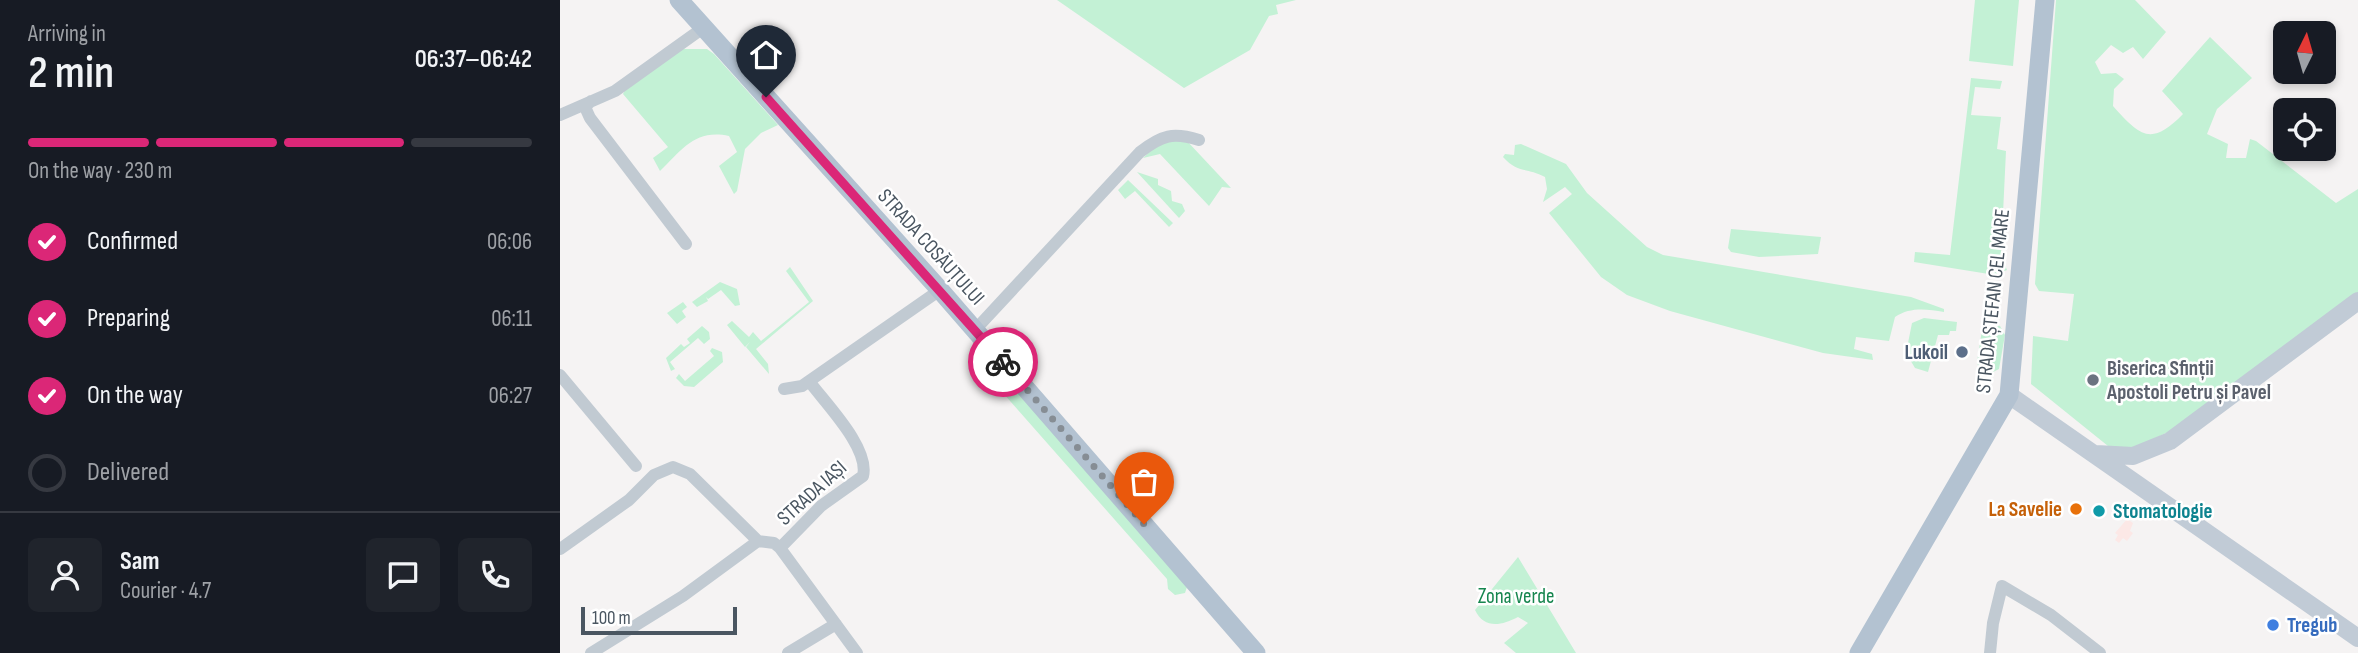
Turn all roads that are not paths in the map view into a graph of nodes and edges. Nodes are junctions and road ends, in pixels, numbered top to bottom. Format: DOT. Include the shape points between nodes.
graph roads {
  1 [pos="679,0"];
  2 [pos="2045,0"];
  3 [pos="703,28"];
  4 [pos="591,101"];
  5 [pos="560,116"];
  6 [pos="1199,140"];
  7 [pos="686,244"];
  8 [pos="940,290"];
  9 [pos="2358,301"];
  10 [pos="975,330"];
  11 [pos="560,375"];
  12 [pos="808,381"];
  13 [pos="785,389"];
  14 [pos="2009,395"];
  15 [pos="2096,454"];
  16 [pos="636,467"];
  17 [pos="758,541"];
  18 [pos="780,548"];
  19 [pos="560,549"];
  20 [pos="836,624"];
  21 [pos="2358,638"];
  22 [pos="1865,650"];
  23 [pos="591,653"];
  24 [pos="788,653"];
  25 [pos="857,653"];
  26 [pos="1256,653"];
  27 [pos="1990,653"];
  28 [pos="2100,653"];
  1 -- 3 [label="main road, STRADA COSĂUȚULUI"];
  2 -- 14 [label="main road, STRADA ȘTEFAN CEL MARE"];
  3 -- 4 [label="street" via="615,91"];
  3 -- 8 [label="main road, STRADA COSĂUȚULUI"];
  4 -- 5 [label="street"];
  4 -- 7 [label="street" via="586,111"];
  6 -- 10 [label="street" via="1178,134 1161,136 1140,152"];
  8 -- 10 [label="main road, STRADA COSĂUȚULUI"];
  8 -- 12 [label="street"];
  9 -- 15 [label="street" via="2170,441 2133,456"];
  10 -- 26 [label="main road, STRADA COSĂUȚULUI"];
  11 -- 16 [label="street"];
  12 -- 13 [label="street"];
  12 -- 18 [label="street, STRADA IAȘI" via="861,452 865,467 863,476 821,506"];
  14 -- 15 [label="street"];
  14 -- 22 [label="main road, STRADA ȘTEFAN CEL MARE"];
  15 -- 21 [label="street"];
  17 -- 18 [label="street, STRADA IAȘI" via="774,542"];
  17 -- 19 [label="street" via="690,474 673,467 653,475 629,500"];
  17 -- 23 [label="street, STRADA IAȘI" via="683,596"];
  18 -- 20 [label="street"];
  20 -- 24 [label="street"];
  20 -- 25 [label="street"];
  27 -- 28 [label="street" via="2002,586 2051,615"];
}
